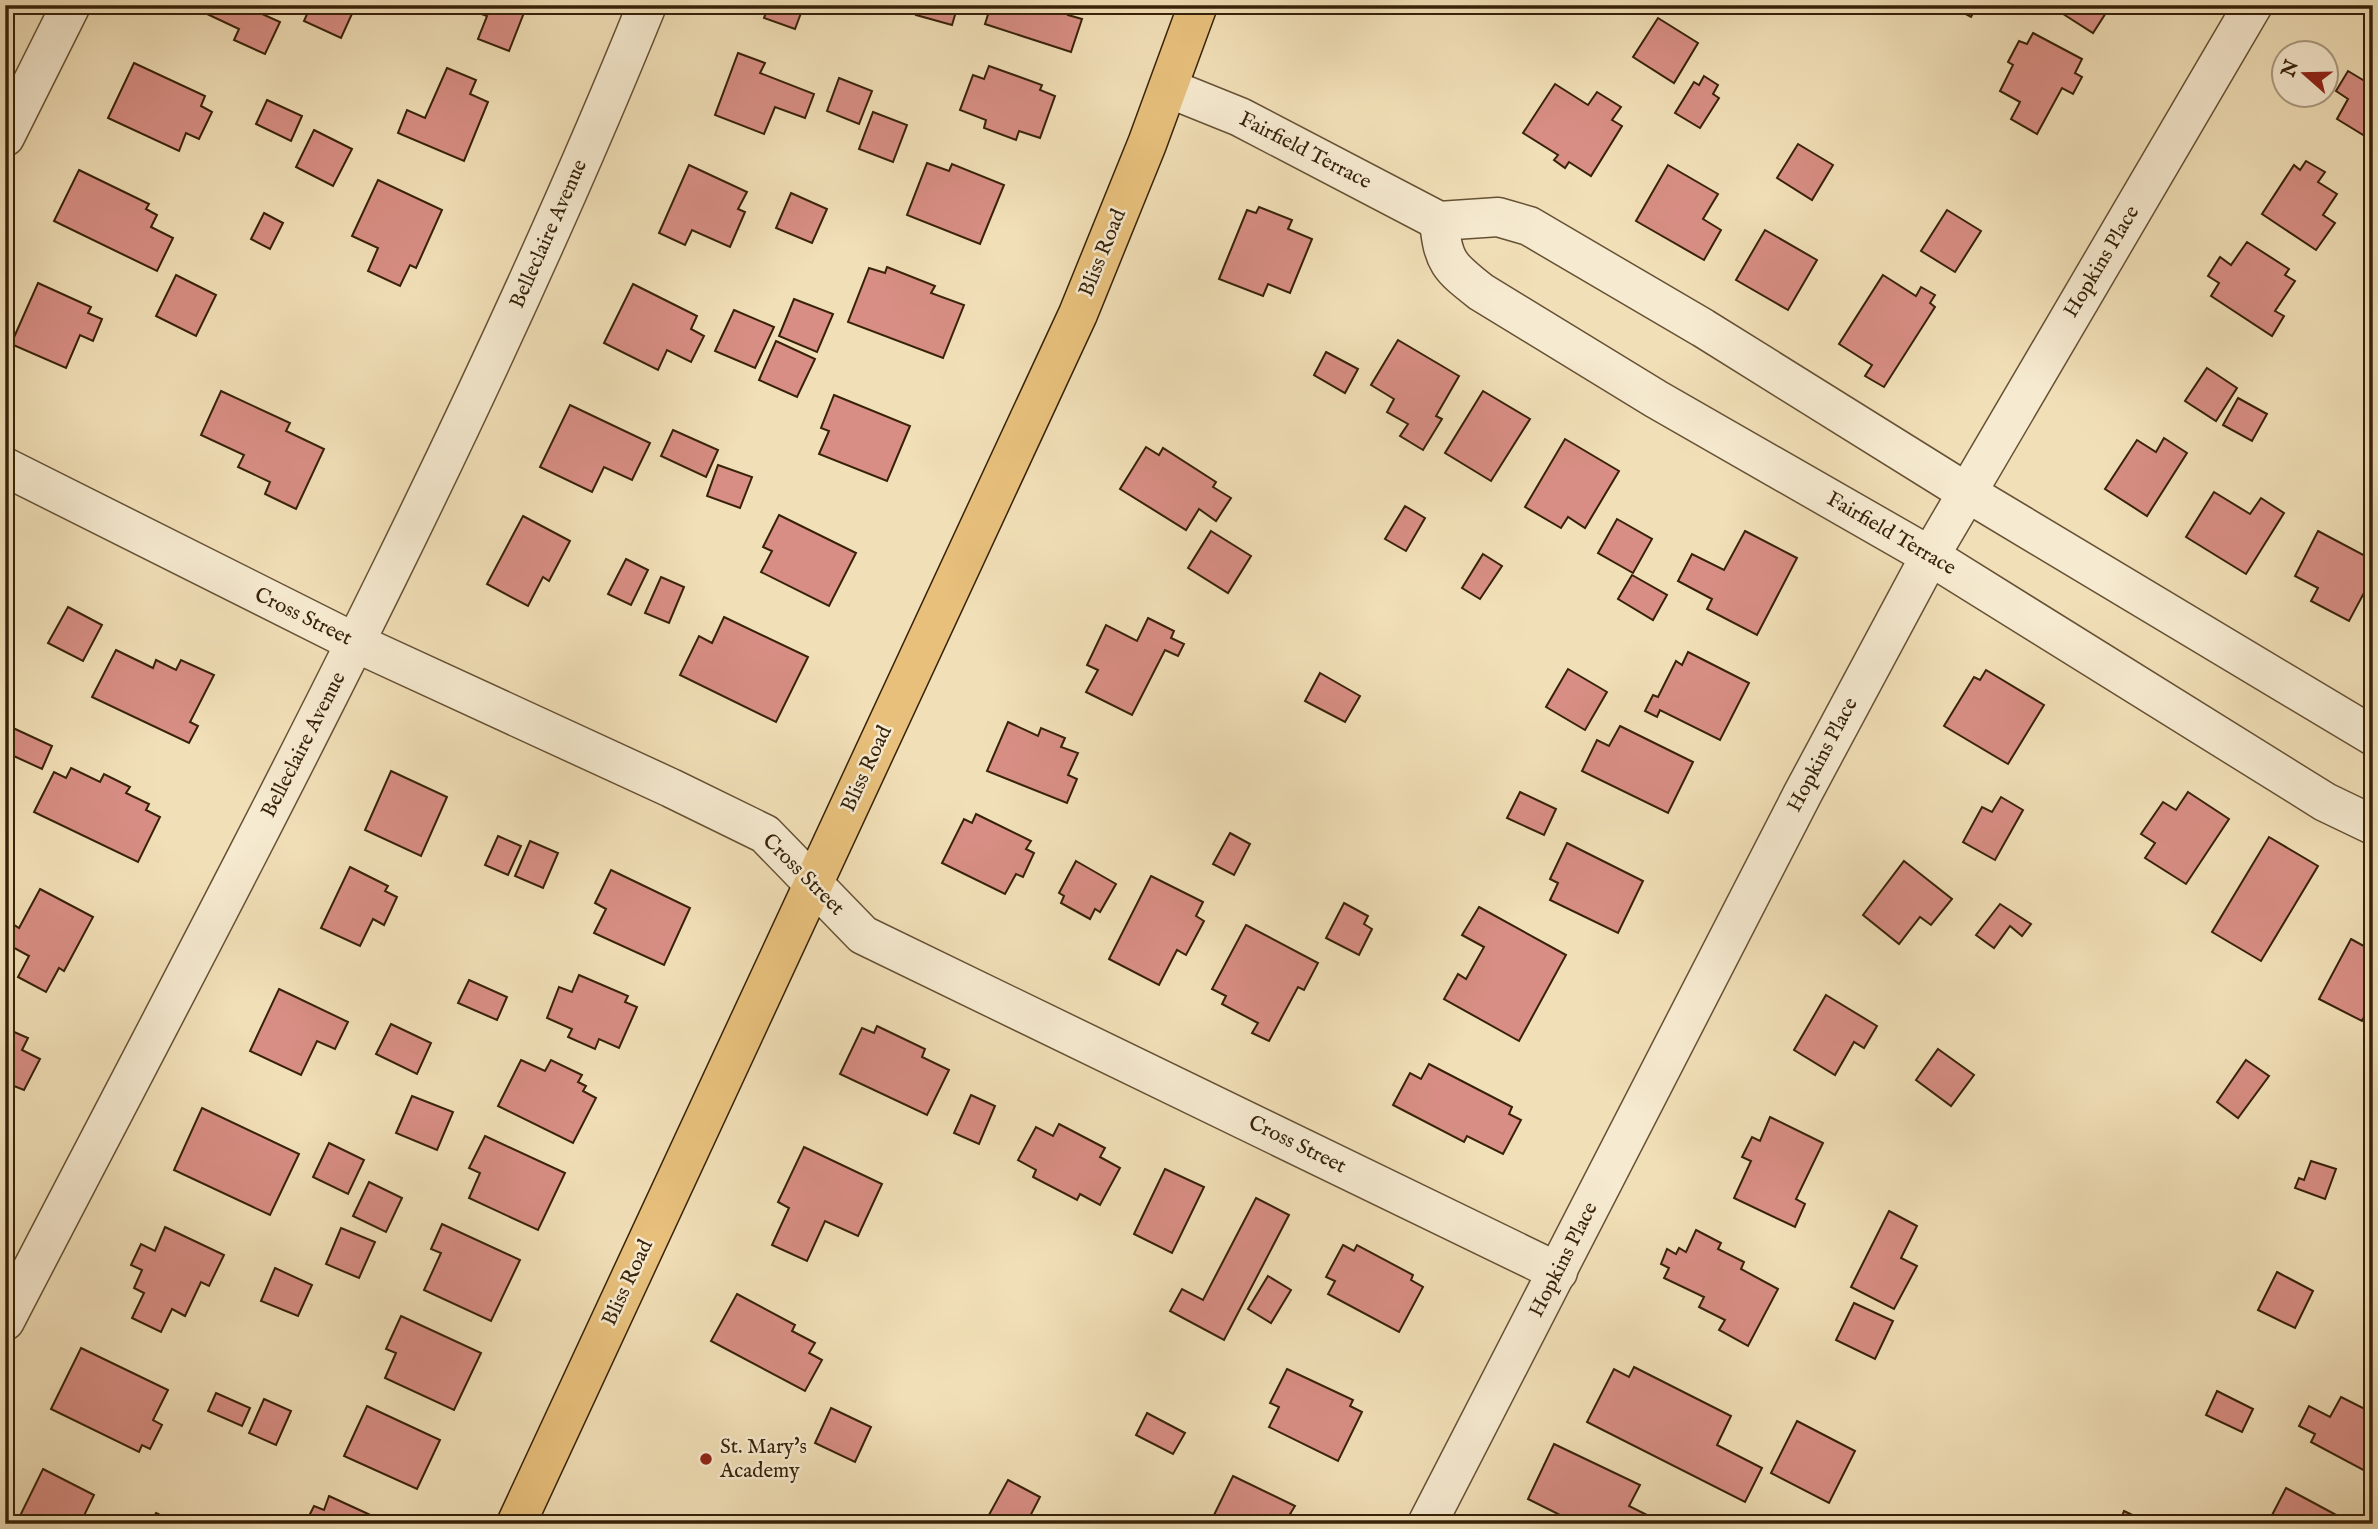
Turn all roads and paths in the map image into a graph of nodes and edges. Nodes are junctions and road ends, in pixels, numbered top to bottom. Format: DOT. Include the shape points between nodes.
graph roads {
  1 [pos="71,5"];
  2 [pos="647,5"];
  3 [pos="1198,5"];
  4 [pos="2253,5"];
  5 [pos="1168,88"];
  6 [pos="5,137"];
  7 [pos="1439,221"];
  8 [pos="5,467"];
  9 [pos="1966,492"];
  10 [pos="1930,556"];
  11 [pos="356,643"];
  12 [pos="2373,736"];
  13 [pos="2373,825"];
  14 [pos="813,884"];
  15 [pos="1558,1272"];
  16 [pos="5,1321"];
  17 [pos="516,1524"];
  18 [pos="1427,1524"];
  1 -- 6 [label="street"];
  2 -- 11 [label="street, Belleclaire Avenue" via="498,347"];
  3 -- 5 [label="main road, Bliss Road"];
  4 -- 9 [label="street, Hopkins Place"];
  5 -- 7 [label="street, Fairfield Terrace" via="1240,117"];
  5 -- 14 [label="main road, Bliss Road" via="1073,326"];
  7 -- 9 [label="street" via="1498,217 1529,226"];
  7 -- 10 [label="street, Fairfield Terrace" via="1445,259 1481,292 1656,399"];
  8 -- 11 [label="street, Cross Street"];
  9 -- 10 [label="street, Hopkins Place"];
  9 -- 12 [label="street"];
  10 -- 13 [label="street, Fairfield Terrace" via="2325,802"];
  10 -- 15 [label="street, Hopkins Place"];
  11 -- 14 [label="street, Cross Street" via="765,834"];
  11 -- 16 [label="street, Belleclaire Avenue"];
  14 -- 15 [label="street, Cross Street" via="863,935"];
  14 -- 17 [label="main road, Bliss Road"];
  15 -- 18 [label="street, Hopkins Place"];
}
